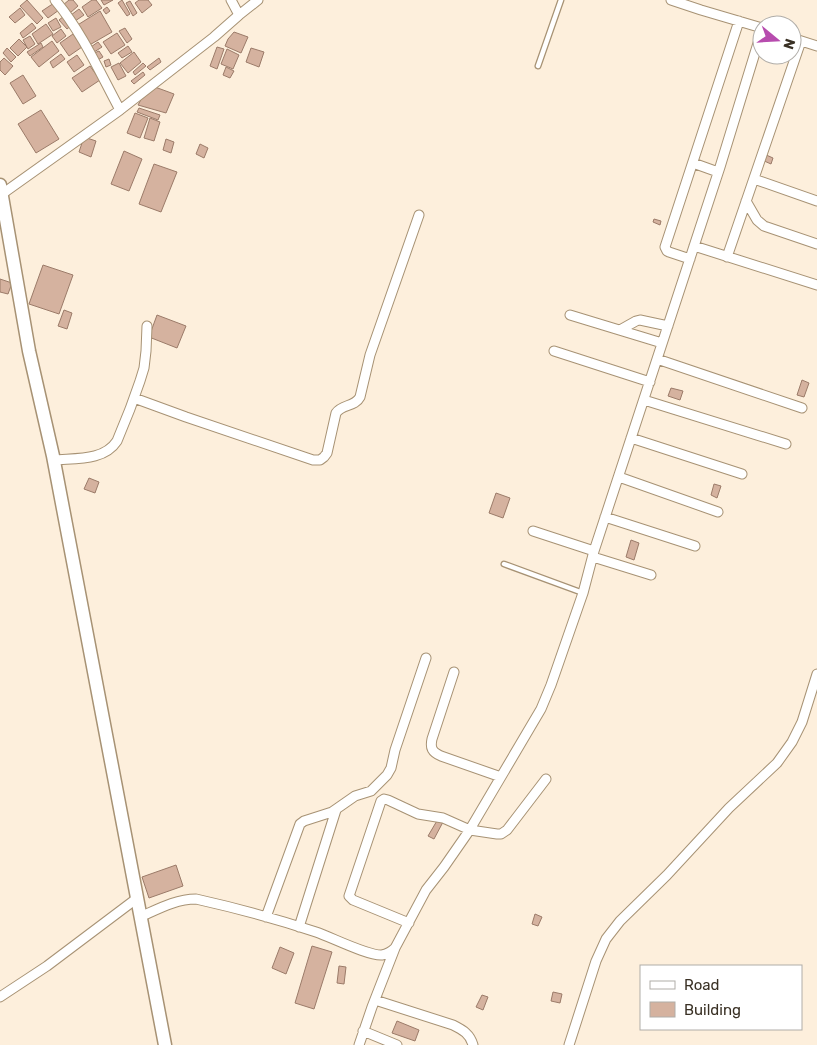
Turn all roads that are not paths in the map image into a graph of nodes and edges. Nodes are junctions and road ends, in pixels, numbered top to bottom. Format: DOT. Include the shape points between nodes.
graph roads {
  1 [pos="55,0"];
  2 [pos="232,0"];
  3 [pos="258,0"];
  4 [pos="561,0"];
  5 [pos="671,0"];
  6 [pos="239,14"];
  7 [pos="739,21"];
  8 [pos="752,26"];
  9 [pos="802,41"];
  10 [pos="817,46"];
  11 [pos="752,62"];
  12 [pos="788,65"];
  13 [pos="538,66"];
  14 [pos="120,110"];
  15 [pos="693,162"];
  16 [pos="718,172"];
  17 [pos="754,179"];
  18 [pos="1,190"];
  19 [pos="817,200"];
  20 [pos="746,201"];
  21 [pos="420,215"];
  22 [pos="817,244"];
  23 [pos="694,246"];
  24 [pos="727,257"];
  25 [pos="690,259"];
  26 [pos="817,285"];
  27 [pos="570,315"];
  28 [pos="147,326"];
  29 [pos="668,326"];
  30 [pos="620,330"];
  31 [pos="662,343"];
  32 [pos="554,351"];
  33 [pos="657,359"];
  34 [pos="650,382"];
  35 [pos="134,398"];
  36 [pos="644,400"];
  37 [pos="802,408"];
  38 [pos="631,438"];
  39 [pos="786,444"];
  40 [pos="54,460"];
  41 [pos="742,474"];
  42 [pos="619,477"];
  43 [pos="718,512"];
  44 [pos="606,517"];
  45 [pos="533,531"];
  46 [pos="695,546"];
  47 [pos="594,554"];
  48 [pos="504,564"];
  49 [pos="651,574"];
  50 [pos="583,593"];
  51 [pos="426,658"];
  52 [pos="454,672"];
  53 [pos="817,674"];
  54 [pos="501,777"];
  55 [pos="546,778"];
  56 [pos="336,810"];
  57 [pos="470,830"];
  58 [pos="136,899"];
  59 [pos="140,917"];
  60 [pos="266,918"];
  61 [pos="409,923"];
  62 [pos="299,927"];
  63 [pos="395,948"];
  64 [pos="0,997"];
  65 [pos="374,1000"];
  66 [pos="363,1031"];
  67 [pos="165,1045"];
  68 [pos="359,1045"];
  69 [pos="397,1045"];
  70 [pos="473,1045"];
  71 [pos="569,1045"];
  1 -- 14 [label="street" via="92,56"];
  2 -- 6 [label="street"];
  3 -- 6 [label="street"];
  4 -- 13 [label="lane"];
  5 -- 7 [label="street"];
  6 -- 14 [label="street"];
  7 -- 8 [label="street"];
  7 -- 15 [label="street"];
  9 -- 10 [label="street"];
  11 -- 16 [label="street"];
  12 -- 17 [label="street"];
  14 -- 18 [label="street"];
  15 -- 16 [label="street"];
  15 -- 25 [label="street" via="665,247 669,252"];
  16 -- 23 [label="street"];
  17 -- 19 [label="street"];
  17 -- 20 [label="street"];
  18 -- 40 [label="street" via="29,351"];
  20 -- 22 [label="street" via="764,226"];
  20 -- 24 [label="street"];
  21 -- 35 [label="street" via="370,356 360,397 355,404 337,410 327,453 320,460"];
  23 -- 24 [label="street"];
  23 -- 25 [label="street"];
  24 -- 26 [label="street"];
  25 -- 29 [label="street"];
  27 -- 30 [label="street"];
  28 -- 35 [label="street" via="145,360"];
  29 -- 30 [label="street" via="640,320"];
  29 -- 31 [label="street"];
  30 -- 31 [label="street"];
  31 -- 33 [label="street"];
  32 -- 34 [label="street"];
  33 -- 34 [label="street"];
  33 -- 37 [label="street"];
  34 -- 36 [label="street"];
  35 -- 40 [label="street" via="117,441 108,452 92,457"];
  36 -- 38 [label="street"];
  36 -- 39 [label="street"];
  38 -- 41 [label="street"];
  38 -- 42 [label="street"];
  40 -- 58 [label="street"];
  42 -- 43 [label="street"];
  42 -- 44 [label="street"];
  44 -- 46 [label="street"];
  44 -- 47 [label="street"];
  45 -- 47 [label="street"];
  47 -- 49 [label="street"];
  47 -- 50 [label="street"];
  48 -- 50 [label="lane"];
  50 -- 54 [label="street" via="544,703"];
  51 -- 56 [label="street" via="390,772 371,791 356,796"];
  52 -- 54 [label="street" via="432,739 432,749 436,754"];
  53 -- 71 [label="street" via="802,722 778,763 729,808 606,939"];
  54 -- 57 [label="street"];
  55 -- 57 [label="street" via="504,832"];
  56 -- 60 [label="street" via="300,824"];
  56 -- 62 [label="street"];
  57 -- 61 [label="street" via="426,890"];
  57 -- 61 [label="street" via="443,818 421,815 388,800 381,801 349,896"];
  58 -- 59 [label="street"];
  58 -- 64 [label="street"];
  59 -- 60 [label="street" via="186,899 196,899"];
  59 -- 67 [label="street"];
  60 -- 62 [label="street"];
  61 -- 63 [label="street"];
  62 -- 63 [label="street" via="372,953 382,955"];
  63 -- 65 [label="street"];
  65 -- 66 [label="street"];
  65 -- 70 [label="street" via="453,1025 470,1036"];
  66 -- 68 [label="street"];
  66 -- 69 [label="street"];
}
